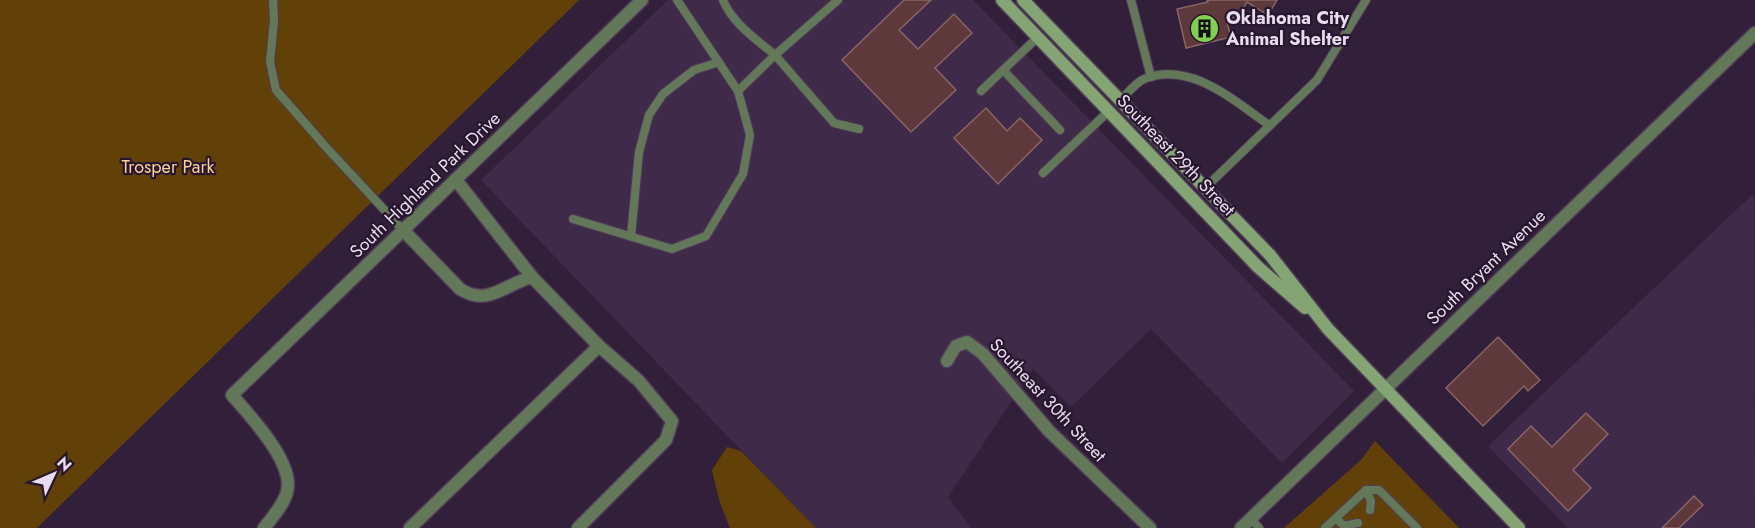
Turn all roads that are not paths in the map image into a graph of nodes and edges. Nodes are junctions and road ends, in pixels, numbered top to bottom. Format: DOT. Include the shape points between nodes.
graph roads {
  1 [pos="273,0"];
  2 [pos="642,0"];
  3 [pos="677,0"];
  4 [pos="723,0"];
  5 [pos="838,0"];
  6 [pos="1002,0"];
  7 [pos="1023,0"];
  8 [pos="1131,0"];
  9 [pos="1366,0"];
  10 [pos="1755,33"];
  11 [pos="1038,37"];
  12 [pos="775,55"];
  13 [pos="719,62"];
  14 [pos="1003,70"];
  15 [pos="1150,78"];
  16 [pos="738,91"];
  17 [pos="981,91"];
  18 [pos="1120,101"];
  19 [pos="1109,111"];
  20 [pos="1269,125"];
  21 [pos="860,129"];
  22 [pos="1060,130"];
  23 [pos="1043,173"];
  24 [pos="456,180"];
  25 [pos="1205,188"];
  26 [pos="573,219"];
  27 [pos="403,230"];
  28 [pos="631,236"];
  29 [pos="532,277"];
  30 [pos="1328,329"];
  31 [pos="599,346"];
  32 [pos="947,361"];
  33 [pos="1384,388"];
  34 [pos="1366,490"];
  35 [pos="1370,510"];
  36 [pos="1336,518"];
  37 [pos="1255,523"];
  38 [pos="1358,523"];
  39 [pos="264,528"];
  40 [pos="410,528"];
  41 [pos="578,528"];
  42 [pos="1150,528"];
  43 [pos="1241,528"];
  44 [pos="1325,528"];
  45 [pos="1417,528"];
  46 [pos="1518,528"];
  1 -- 27 [label="lane" via="270,62 276,90"];
  2 -- 24 [label="street, South Highland Park Drive"];
  3 -- 13 [label="lane"];
  4 -- 12 [label="lane" via="748,32"];
  5 -- 12 [label="lane"];
  6 -- 11 [label="main road, Southeast 29th Street"];
  7 -- 18 [label="main road, Southeast 29th Street"];
  8 -- 15 [label="lane"];
  9 -- 20 [label="lane" via="1317,80"];
  10 -- 33 [label="street, South Bryant Avenue"];
  11 -- 14 [label="lane"];
  11 -- 19 [label="main road, Southeast 29th Street"];
  12 -- 16 [label="lane"];
  12 -- 21 [label="lane" via="834,123"];
  13 -- 16 [label="lane"];
  13 -- 28 [label="lane" via="694,70 663,94 649,115 639,152"];
  14 -- 17 [label="lane"];
  14 -- 22 [label="lane"];
  15 -- 18 [label="lane" via="1142,80"];
  15 -- 20 [label="lane" via="1164,74 1189,77 1215,88"];
  16 -- 28 [label="lane" via="750,135 743,174 706,236 672,249"];
  18 -- 19 [label="main road"];
  18 -- 25 [label="main road, Southeast 29th Street"];
  19 -- 23 [label="lane"];
  19 -- 30 [label="main road, Southeast 29th Street" via="1258,267"];
  20 -- 25 [label="lane"];
  24 -- 27 [label="street, South Highland Park Drive"];
  24 -- 29 [label="street"];
  25 -- 30 [label="main road, Southeast 29th Street" via="1270,255"];
  26 -- 28 [label="lane"];
  27 -- 29 [label="street" via="471,296 490,296"];
  27 -- 39 [label="street, South Highland Park Drive" via="232,395 276,451 287,473 287,492"];
  29 -- 31 [label="street"];
  30 -- 33 [label="main road, Southeast 29th Street"];
  31 -- 40 [label="street"];
  31 -- 41 [label="street" via="639,381 672,422 666,440"];
  32 -- 42 [label="street, Southeast 30th Street" via="956,346 967,342 983,354 1049,431"];
  33 -- 37 [label="street, South Bryant Avenue"];
  33 -- 46 [label="main road, Southeast 29th Street"];
  34 -- 35 [label="lane"];
  34 -- 36 [label="lane"];
  34 -- 45 [label="lane" via="1379,490"];
  36 -- 38 [label="lane" via="1344,526"];
  36 -- 44 [label="lane"];
  37 -- 43 [label="street, South Bryant Avenue"];
}
